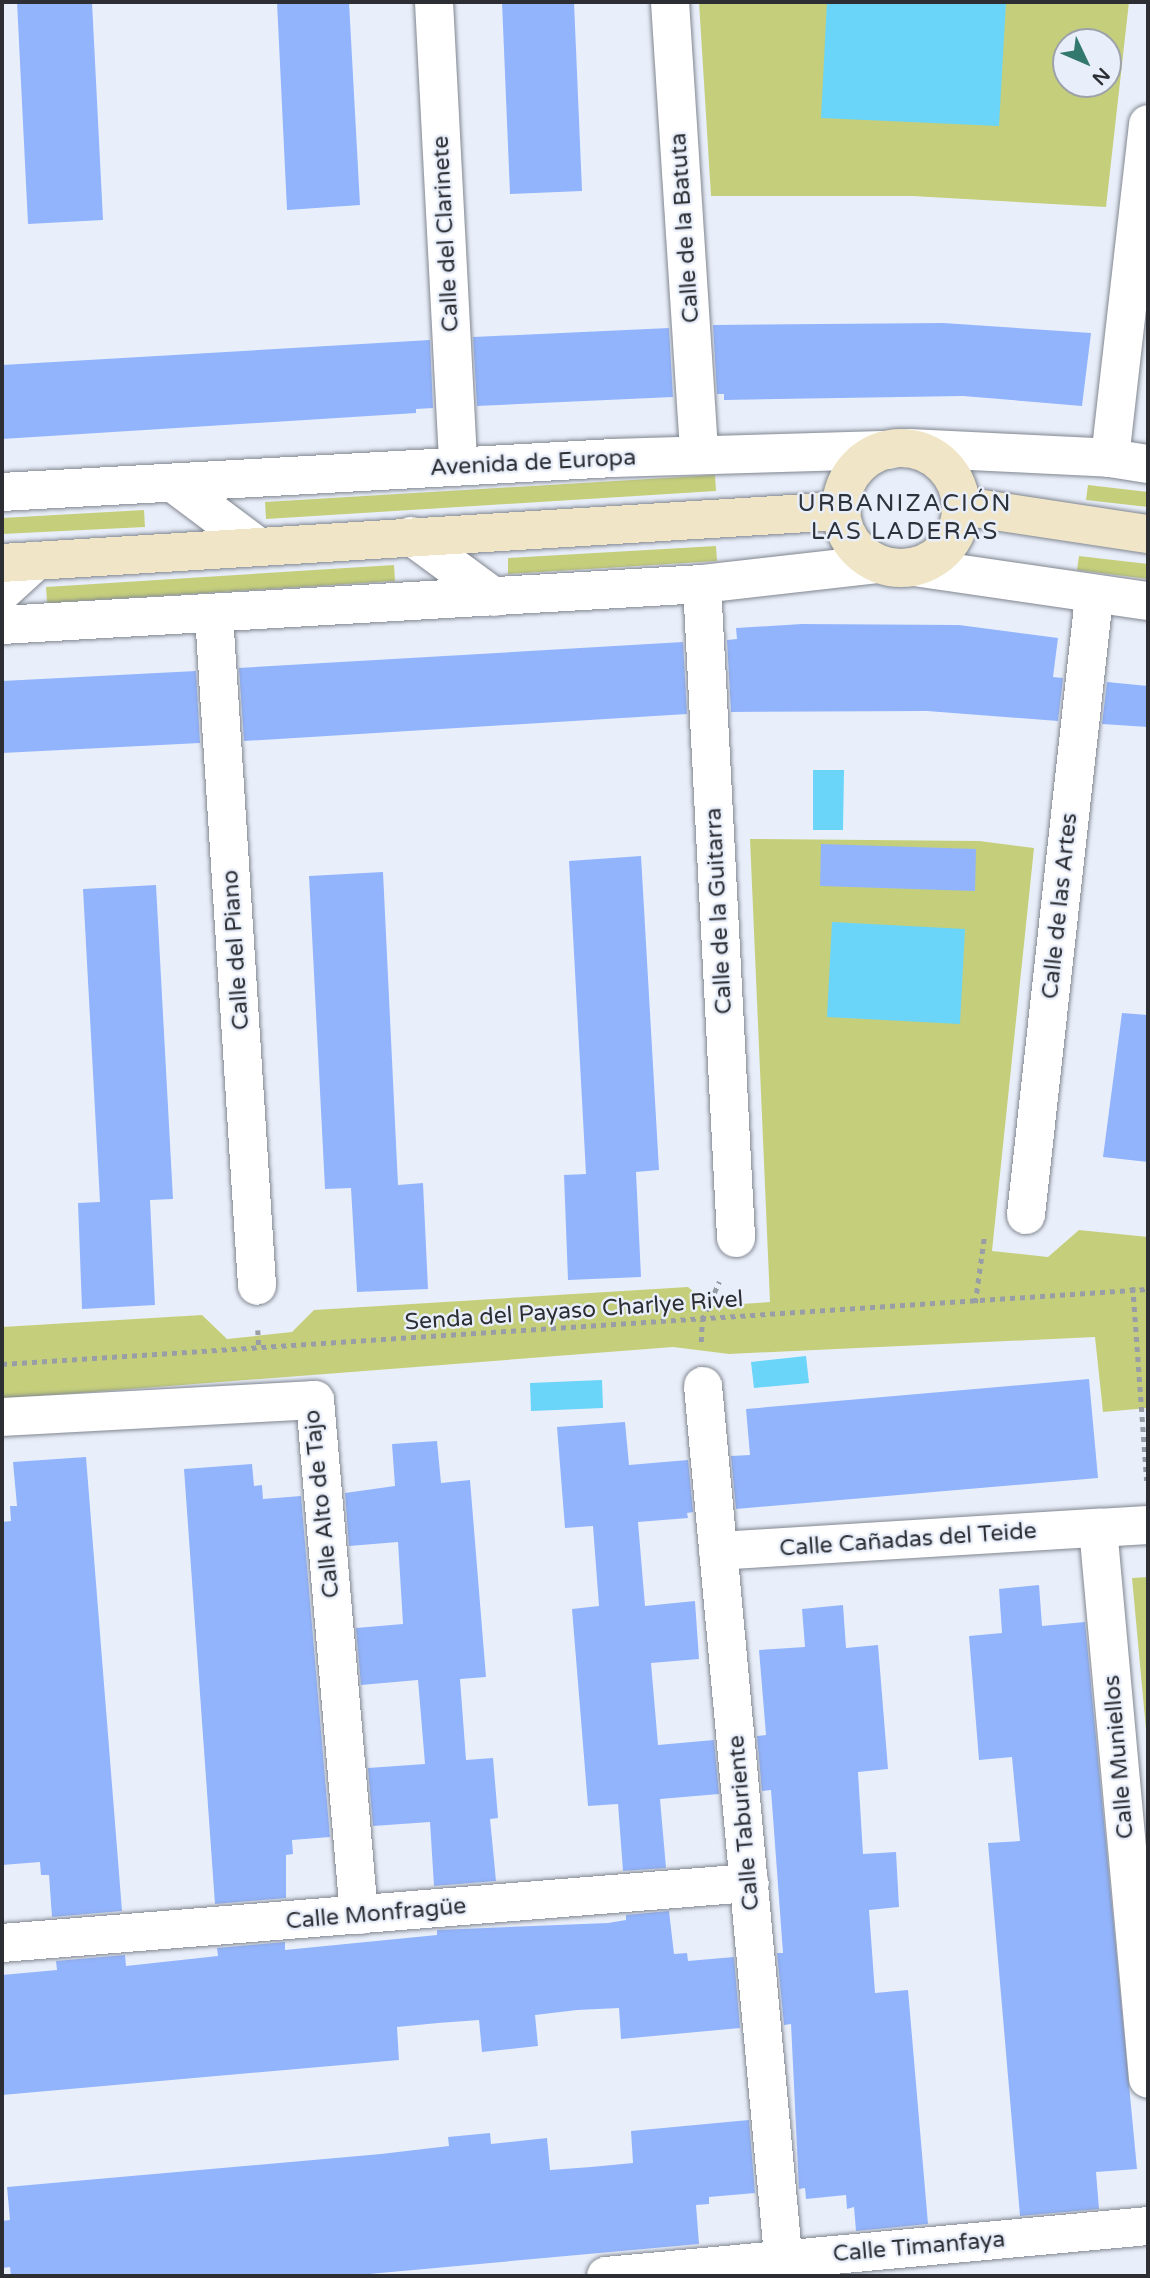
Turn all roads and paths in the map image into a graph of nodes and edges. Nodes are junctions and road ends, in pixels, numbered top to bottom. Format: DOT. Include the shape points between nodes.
graph roads {
  1 [pos="434,2"];
  2 [pos="670,2"];
  3 [pos="1148,124"];
  4 [pos="899,449"];
  5 [pos="699,455"];
  6 [pos="1110,458"];
  7 [pos="1148,464"];
  8 [pos="458,466"];
  9 [pos="177,486"];
  10 [pos="2,492"];
  11 [pos="962,506"];
  12 [pos="841,511"];
  13 [pos="1148,534"];
  14 [pos="411,536"];
  15 [pos="256,545"];
  16 [pos="19,562"];
  17 [pos="896,566"];
  18 [pos="702,584"];
  19 [pos="2,592"];
  20 [pos="494,597"];
  21 [pos="1094,597"];
  22 [pos="1148,601"];
  23 [pos="215,615"];
  24 [pos="2,625"];
  25 [pos="1026,1215"];
  26 [pos="736,1238"];
  27 [pos="257,1286"];
  28 [pos="1133,1287"];
  29 [pos="1148,1289"];
  30 [pos="975,1303"];
  31 [pos="702,1320"];
  32 [pos="259,1348"];
  33 [pos="2,1364"];
  34 [pos="703,1385"];
  35 [pos="261,1402"];
  36 [pos="2,1417"];
  37 [pos="1148,1495"];
  38 [pos="1148,1525"];
  39 [pos="1098,1528"];
  40 [pos="718,1551"];
  41 [pos="750,1883"];
  42 [pos="359,1915"];
  43 [pos="2,1943"];
  44 [pos="1148,2078"];
  45 [pos="1148,2226"];
  46 [pos="784,2268"];
  47 [pos="626,2275"];
  1 -- 8 [label="street, Calle del Clarinete"];
  2 -- 5 [label="street, Calle de la Batuta"];
  3 -- 6 [label="street"];
  4 -- 5 [label="street, Avenida de Europa"];
  4 -- 6 [label="street, Avenida de Europa"];
  4 -- 11 [label="street" via="940,462 952,475"];
  4 -- 12 [label="street" via="857,468 844,490"];
  5 -- 8 [label="street, Avenida de Europa"];
  6 -- 7 [label="street, Avenida de Europa"];
  8 -- 9 [label="street, Avenida de Europa"];
  9 -- 10 [label="street, Avenida de Europa"];
  9 -- 15 [label="street"];
  11 -- 13 [label="street"];
  11 -- 17 [label="street" via="953,540 929,562"];
  12 -- 14 [label="street"];
  12 -- 17 [label="street" via="852,544"];
  14 -- 15 [label="street"];
  14 -- 20 [label="street"];
  15 -- 16 [label="street"];
  16 -- 19 [label="street"];
  17 -- 18 [label="street"];
  17 -- 21 [label="street"];
  18 -- 20 [label="street"];
  18 -- 26 [label="street, Calle de la Guitarra"];
  20 -- 23 [label="street"];
  21 -- 22 [label="street"];
  21 -- 25 [label="street, Calle de las Artes"];
  23 -- 24 [label="street"];
  23 -- 27 [label="street, Calle del Piano"];
  25 -- 30 [label="path" via="985,1231"];
  26 -- 31 [label="path"];
  27 -- 32 [label="path"];
  28 -- 29 [label="path, Senda del Payaso Charlye Rivel"];
  28 -- 30 [label="path, Senda del Payaso Charlye Rivel"];
  28 -- 37 [label="path"];
  30 -- 31 [label="path, Senda del Payaso Charlye Rivel"];
  31 -- 32 [label="path, Senda del Payaso Charlye Rivel"];
  31 -- 34 [label="path"];
  32 -- 33 [label="path, Senda del Payaso Charlye Rivel"];
  32 -- 35 [label="path"];
  34 -- 40 [label="street, Calle Taburiente"];
  35 -- 36 [label="street, Calle Alto de Tajo"];
  35 -- 42 [label="street, Calle Alto de Tajo" via="315,1400"];
  38 -- 39 [label="street"];
  39 -- 40 [label="street, Calle Cañadas del Teide"];
  39 -- 44 [label="street, Calle Muniellos"];
  40 -- 41 [label="street, Calle Taburiente"];
  41 -- 42 [label="street, Calle Monfragüe"];
  41 -- 46 [label="street, Calle Taburiente"];
  42 -- 43 [label="street, Calle Monfragüe"];
  45 -- 46 [label="street, Calle Timanfaya"];
  46 -- 47 [label="street, Calle Timanfaya"];
}
